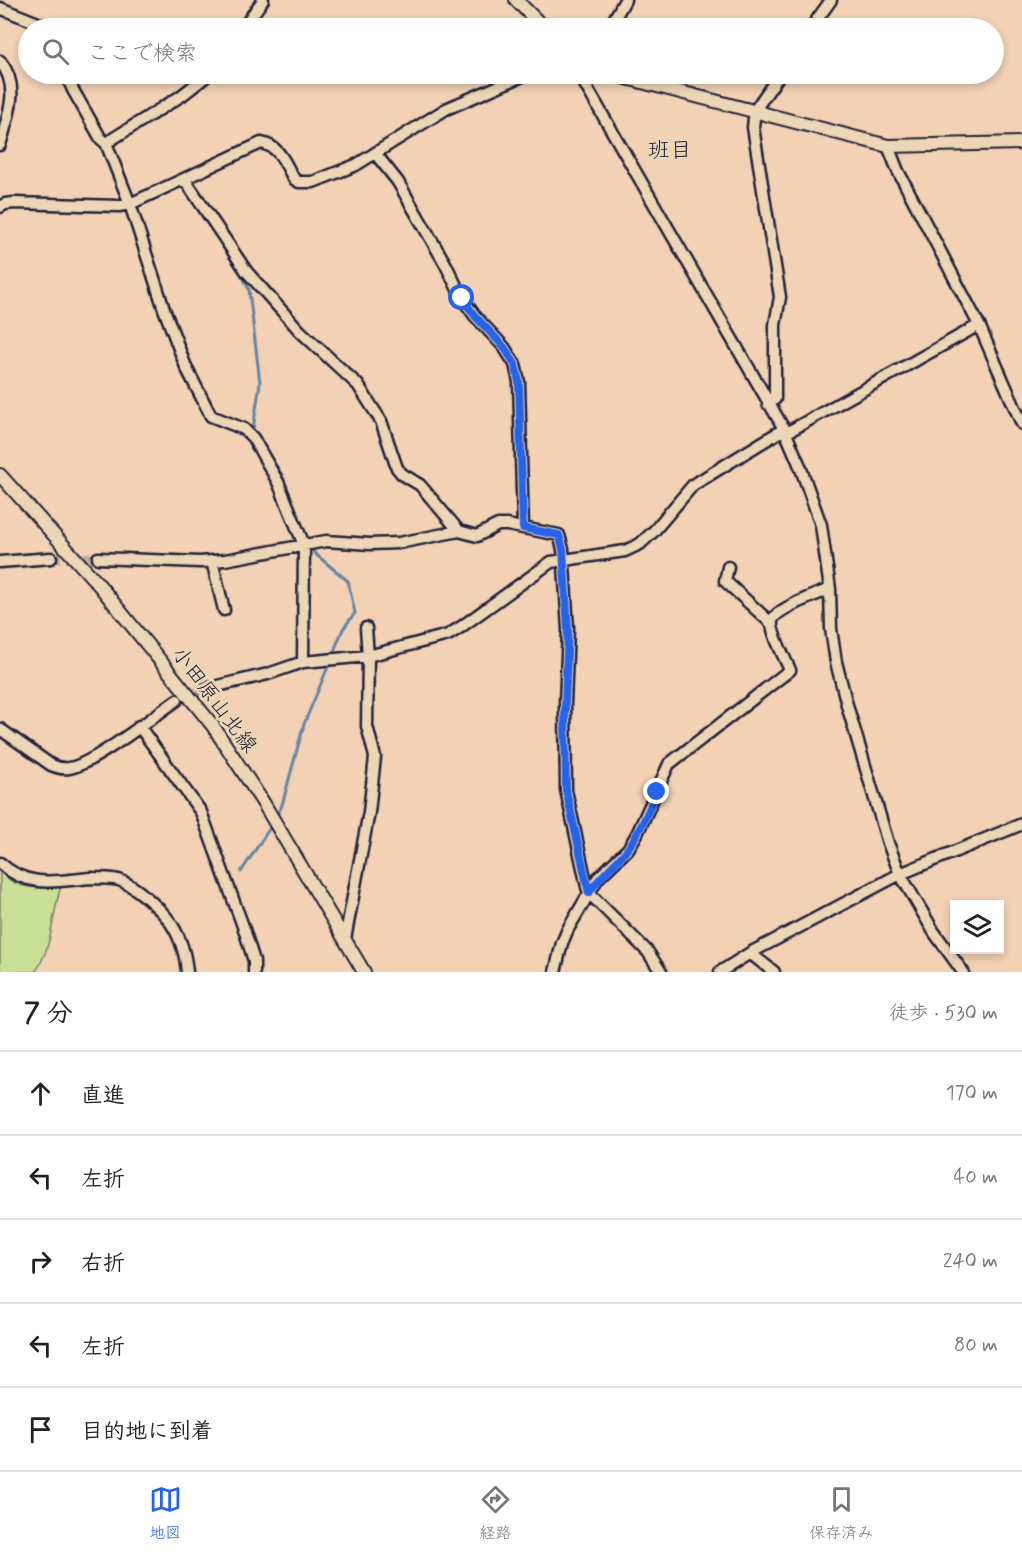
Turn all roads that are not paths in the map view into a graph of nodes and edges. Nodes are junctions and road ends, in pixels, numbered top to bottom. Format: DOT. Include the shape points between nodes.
graph roads {
  1 [pos="263,0"];
  2 [pos="516,0"];
  3 [pos="625,0"];
  4 [pos="831,0"];
  5 [pos="0,8"];
  6 [pos="25,18"];
  7 [pos="250,18"];
  8 [pos="534,18"];
  9 [pos="615,18"];
  10 [pos="819,18"];
  11 [pos="0,61"];
  12 [pos="70,84"];
  13 [pos="196,84"];
  14 [pos="504,84"];
  15 [pos="585,84"];
  16 [pos="650,84"];
  17 [pos="773,84"];
  18 [pos="755,110"];
  19 [pos="106,143"];
  20 [pos="1022,143"];
  21 [pos="0,145"];
  22 [pos="888,146"];
  23 [pos="375,153"];
  24 [pos="185,180"];
  25 [pos="130,204"];
  26 [pos="0,207"];
  27 [pos="979,325"];
  28 [pos="768,404"];
  29 [pos="1022,424"];
  30 [pos="785,431"];
  31 [pos="0,476"];
  32 [pos="523,528"];
  33 [pos="459,531"];
  34 [pos="304,545"];
  35 [pos="51,558"];
  36 [pos="98,558"];
  37 [pos="212,561"];
  38 [pos="564,561"];
  39 [pos="0,562"];
  40 [pos="728,567"];
  41 [pos="830,588"];
  42 [pos="224,609"];
  43 [pos="772,624"];
  44 [pos="366,628"];
  45 [pos="368,656"];
  46 [pos="303,662"];
  47 [pos="205,689"];
  48 [pos="177,700"];
  49 [pos="139,726"];
  50 [pos="0,729"];
  51 [pos="1022,824"];
  52 [pos="0,863"];
  53 [pos="900,874"];
  54 [pos="589,893"];
  55 [pos="345,939"];
  56 [pos="750,953"];
  57 [pos="187,972"];
  58 [pos="254,972"];
  59 [pos="364,972"];
  60 [pos="555,972"];
  61 [pos="661,972"];
  62 [pos="720,972"];
  63 [pos="774,972"];
  64 [pos="963,972"];
  1 -- 7 [label="street"];
  2 -- 8 [label="main road"];
  3 -- 9 [label="street"];
  4 -- 10 [label="street"];
  5 -- 6 [label="street"];
  11 -- 21 [label="street" via="7,69 12,87"];
  12 -- 19 [label="street"];
  13 -- 19 [label="street"];
  14 -- 23 [label="street" via="446,109"];
  15 -- 28 [label="street"];
  16 -- 18 [label="main road"];
  17 -- 18 [label="street"];
  18 -- 22 [label="main road"];
  18 -- 28 [label="street" via="753,127 780,297 775,325 775,399"];
  19 -- 25 [label="street"];
  20 -- 22 [label="main road"];
  22 -- 27 [label="street"];
  23 -- 24 [label="street" via="356,165 306,183 294,179 276,148 261,143"];
  23 -- 32 [label="street" via="398,182 462,298 515,364 519,382"];
  24 -- 25 [label="street"];
  24 -- 33 [label="street" via="247,272 300,331 358,385 381,421 397,468 426,491"];
  25 -- 26 [label="street" via="14,203"];
  25 -- 34 [label="street" via="186,367 211,416 244,429 253,438 278,482"];
  27 -- 29 [label="street"];
  27 -- 30 [label="street"];
  28 -- 30 [label="street"];
  30 -- 38 [label="street" via="693,485 640,544 625,551"];
  30 -- 41 [label="street" via="820,525"];
  31 -- 55 [label="main road, 小田原山北線" via="99,585 213,726"];
  32 -- 33 [label="street" via="498,525 477,536"];
  32 -- 38 [label="street" via="559,535"];
  33 -- 34 [label="street" via="399,543 326,541"];
  34 -- 37 [label="street"];
  34 -- 46 [label="street"];
  35 -- 39 [label="street"];
  36 -- 37 [label="street"];
  37 -- 42 [label="street"];
  38 -- 45 [label="street" via="543,567 448,635"];
  38 -- 54 [label="street" via="568,629 566,790"];
  40 -- 43 [label="street" via="725,581"];
  41 -- 43 [label="street" via="778,612"];
  41 -- 53 [label="street" via="831,629 839,672"];
  43 -- 54 [label="street" via="790,670 669,764 628,849 598,878"];
  44 -- 45 [label="street"];
  45 -- 46 [label="street"];
  45 -- 55 [label="street" via="367,726 375,757 369,812"];
  46 -- 47 [label="street"];
  48 -- 49 [label="street"];
  49 -- 50 [label="street" via="90,760 60,769"];
  49 -- 58 [label="street" via="201,812 244,929"];
  51 -- 53 [label="street"];
  52 -- 57 [label="street" via="24,879 46,882 100,878 132,886 167,918 181,939"];
  53 -- 56 [label="street"];
  53 -- 64 [label="street"];
  54 -- 60 [label="street" via="562,942"];
  54 -- 61 [label="street" via="642,946"];
  55 -- 59 [label="main road, 小田原山北線"];
  56 -- 62 [label="street"];
  56 -- 63 [label="street"];
}
